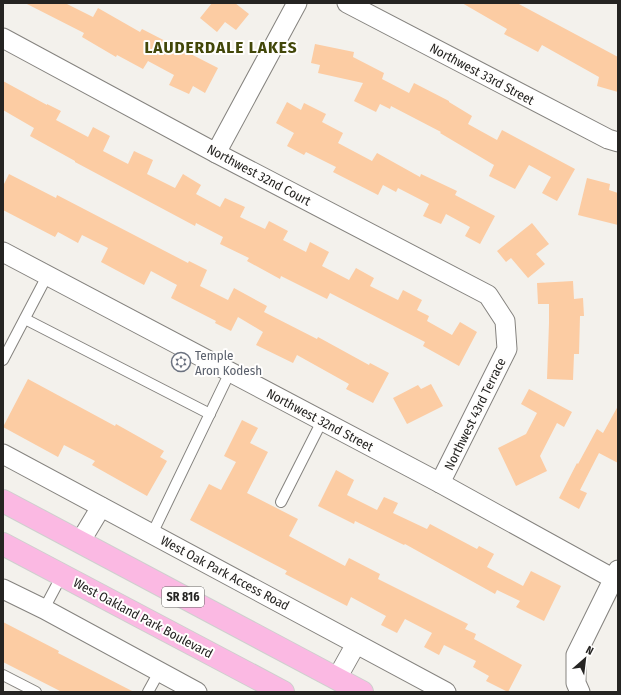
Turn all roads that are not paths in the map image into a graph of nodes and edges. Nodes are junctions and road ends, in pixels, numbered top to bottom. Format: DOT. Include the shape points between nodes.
graph roads {
  1 [pos="297,3"];
  2 [pos="347,3"];
  3 [pos="3,38"];
  4 [pos="618,142"];
  5 [pos="216,153"];
  6 [pos="3,252"];
  7 [pos="47,276"];
  8 [pos="25,319"];
  9 [pos="505,321"];
  10 [pos="3,360"];
  11 [pos="230,372"];
  12 [pos="210,414"];
  13 [pos="322,421"];
  14 [pos="3,454"];
  15 [pos="440,483"];
  16 [pos="3,502"];
  17 [pos="281,502"];
  18 [pos="101,507"];
  19 [pos="152,534"];
  20 [pos="80,542"];
  21 [pos="3,544"];
  22 [pos="616,574"];
  23 [pos="62,575"];
  24 [pos="3,589"];
  25 [pos="44,609"];
  26 [pos="356,644"];
  27 [pos="159,672"];
  28 [pos="3,674"];
  29 [pos="337,678"];
  30 [pos="36,692"];
  31 [pos="148,692"];
  32 [pos="197,692"];
  33 [pos="283,692"];
  34 [pos="362,692"];
  35 [pos="446,692"];
  36 [pos="580,692"];
  1 -- 5 [label="street"];
  2 -- 4 [label="street, Northwest 33rd Street"];
  3 -- 5 [label="street, Northwest 32nd Court"];
  5 -- 9 [label="street, Northwest 32nd Court" via="488,295"];
  6 -- 7 [label="street, Northwest 32nd Street"];
  7 -- 8 [label="lane"];
  7 -- 11 [label="street, Northwest 32nd Street"];
  8 -- 10 [label="lane"];
  8 -- 12 [label="lane"];
  9 -- 15 [label="street, Northwest 43rd Terrace" via="507,349"];
  11 -- 12 [label="lane"];
  11 -- 13 [label="street, Northwest 32nd Street"];
  12 -- 19 [label="lane"];
  13 -- 15 [label="street, Northwest 32nd Street"];
  13 -- 17 [label="lane"];
  14 -- 18 [label="street, West Oak Park Access Road"];
  15 -- 22 [label="street, Northwest 32nd Street"];
  16 -- 20 [label="main road, SR 816"];
  18 -- 19 [label="street, West Oak Park Access Road"];
  18 -- 20 [label="street"];
  19 -- 26 [label="street, West Oak Park Access Road"];
  20 -- 29 [label="main road, SR 816"];
  21 -- 23 [label="main road, West Oakland Park Boulevard / SR 816"];
  22 -- 36 [label="street" via="576,655 576,683"];
  23 -- 25 [label="lane"];
  23 -- 33 [label="main road, West Oakland Park Boulevard / SR 816"];
  24 -- 25 [label="street"];
  25 -- 27 [label="street"];
  26 -- 29 [label="street"];
  26 -- 35 [label="street, West Oak Park Access Road"];
  27 -- 31 [label="lane"];
  27 -- 32 [label="street"];
  28 -- 30 [label="lane"];
  29 -- 34 [label="main road, SR 816"];
}
